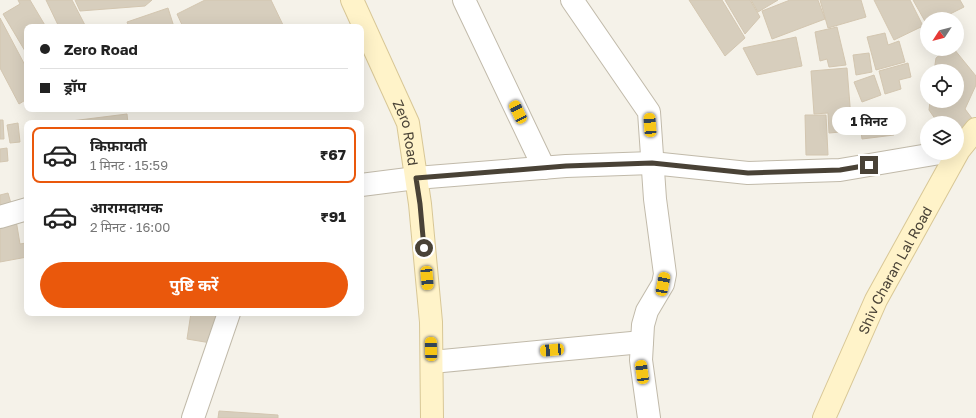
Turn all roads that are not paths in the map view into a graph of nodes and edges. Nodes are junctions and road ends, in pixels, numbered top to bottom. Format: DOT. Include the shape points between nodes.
graph roads {
  1 [pos="352,0"];
  2 [pos="464,0"];
  3 [pos="572,0"];
  4 [pos="363,24"];
  5 [pos="364,26"];
  6 [pos="976,129"];
  7 [pos="964,140"];
  8 [pos="920,156"];
  9 [pos="947,160"];
  10 [pos="652,163"];
  11 [pos="544,168"];
  12 [pos="416,178"];
  13 [pos="364,185"];
  14 [pos="24,210"];
  15 [pos="0,217"];
  16 [pos="228,316"];
  17 [pos="642,342"];
  18 [pos="432,362"];
  19 [pos="193,418"];
  20 [pos="432,418"];
  21 [pos="649,418"];
  22 [pos="824,418"];
  1 -- 4 [label="street, Zero Road"];
  2 -- 11 [label="street"];
  3 -- 10 [label="street" via="649,112"];
  5 -- 12 [label="street, Zero Road" via="408,122"];
  6 -- 7 [label="street, Shiv Charan Lal Road"];
  8 -- 10 [label="street" via="833,171 748,173"];
  9 -- 22 [label="street, Shiv Charan Lal Road" via="876,300"];
  10 -- 11 [label="street"];
  10 -- 17 [label="street" via="665,274 663,284 647,311"];
  11 -- 12 [label="street"];
  12 -- 13 [label="street"];
  12 -- 18 [label="street, Zero Road" via="431,322"];
  14 -- 15 [label="street"];
  16 -- 19 [label="street"];
  17 -- 18 [label="street"];
  17 -- 21 [label="street" via="641,360"];
  18 -- 20 [label="street, Zero Road"];
}
